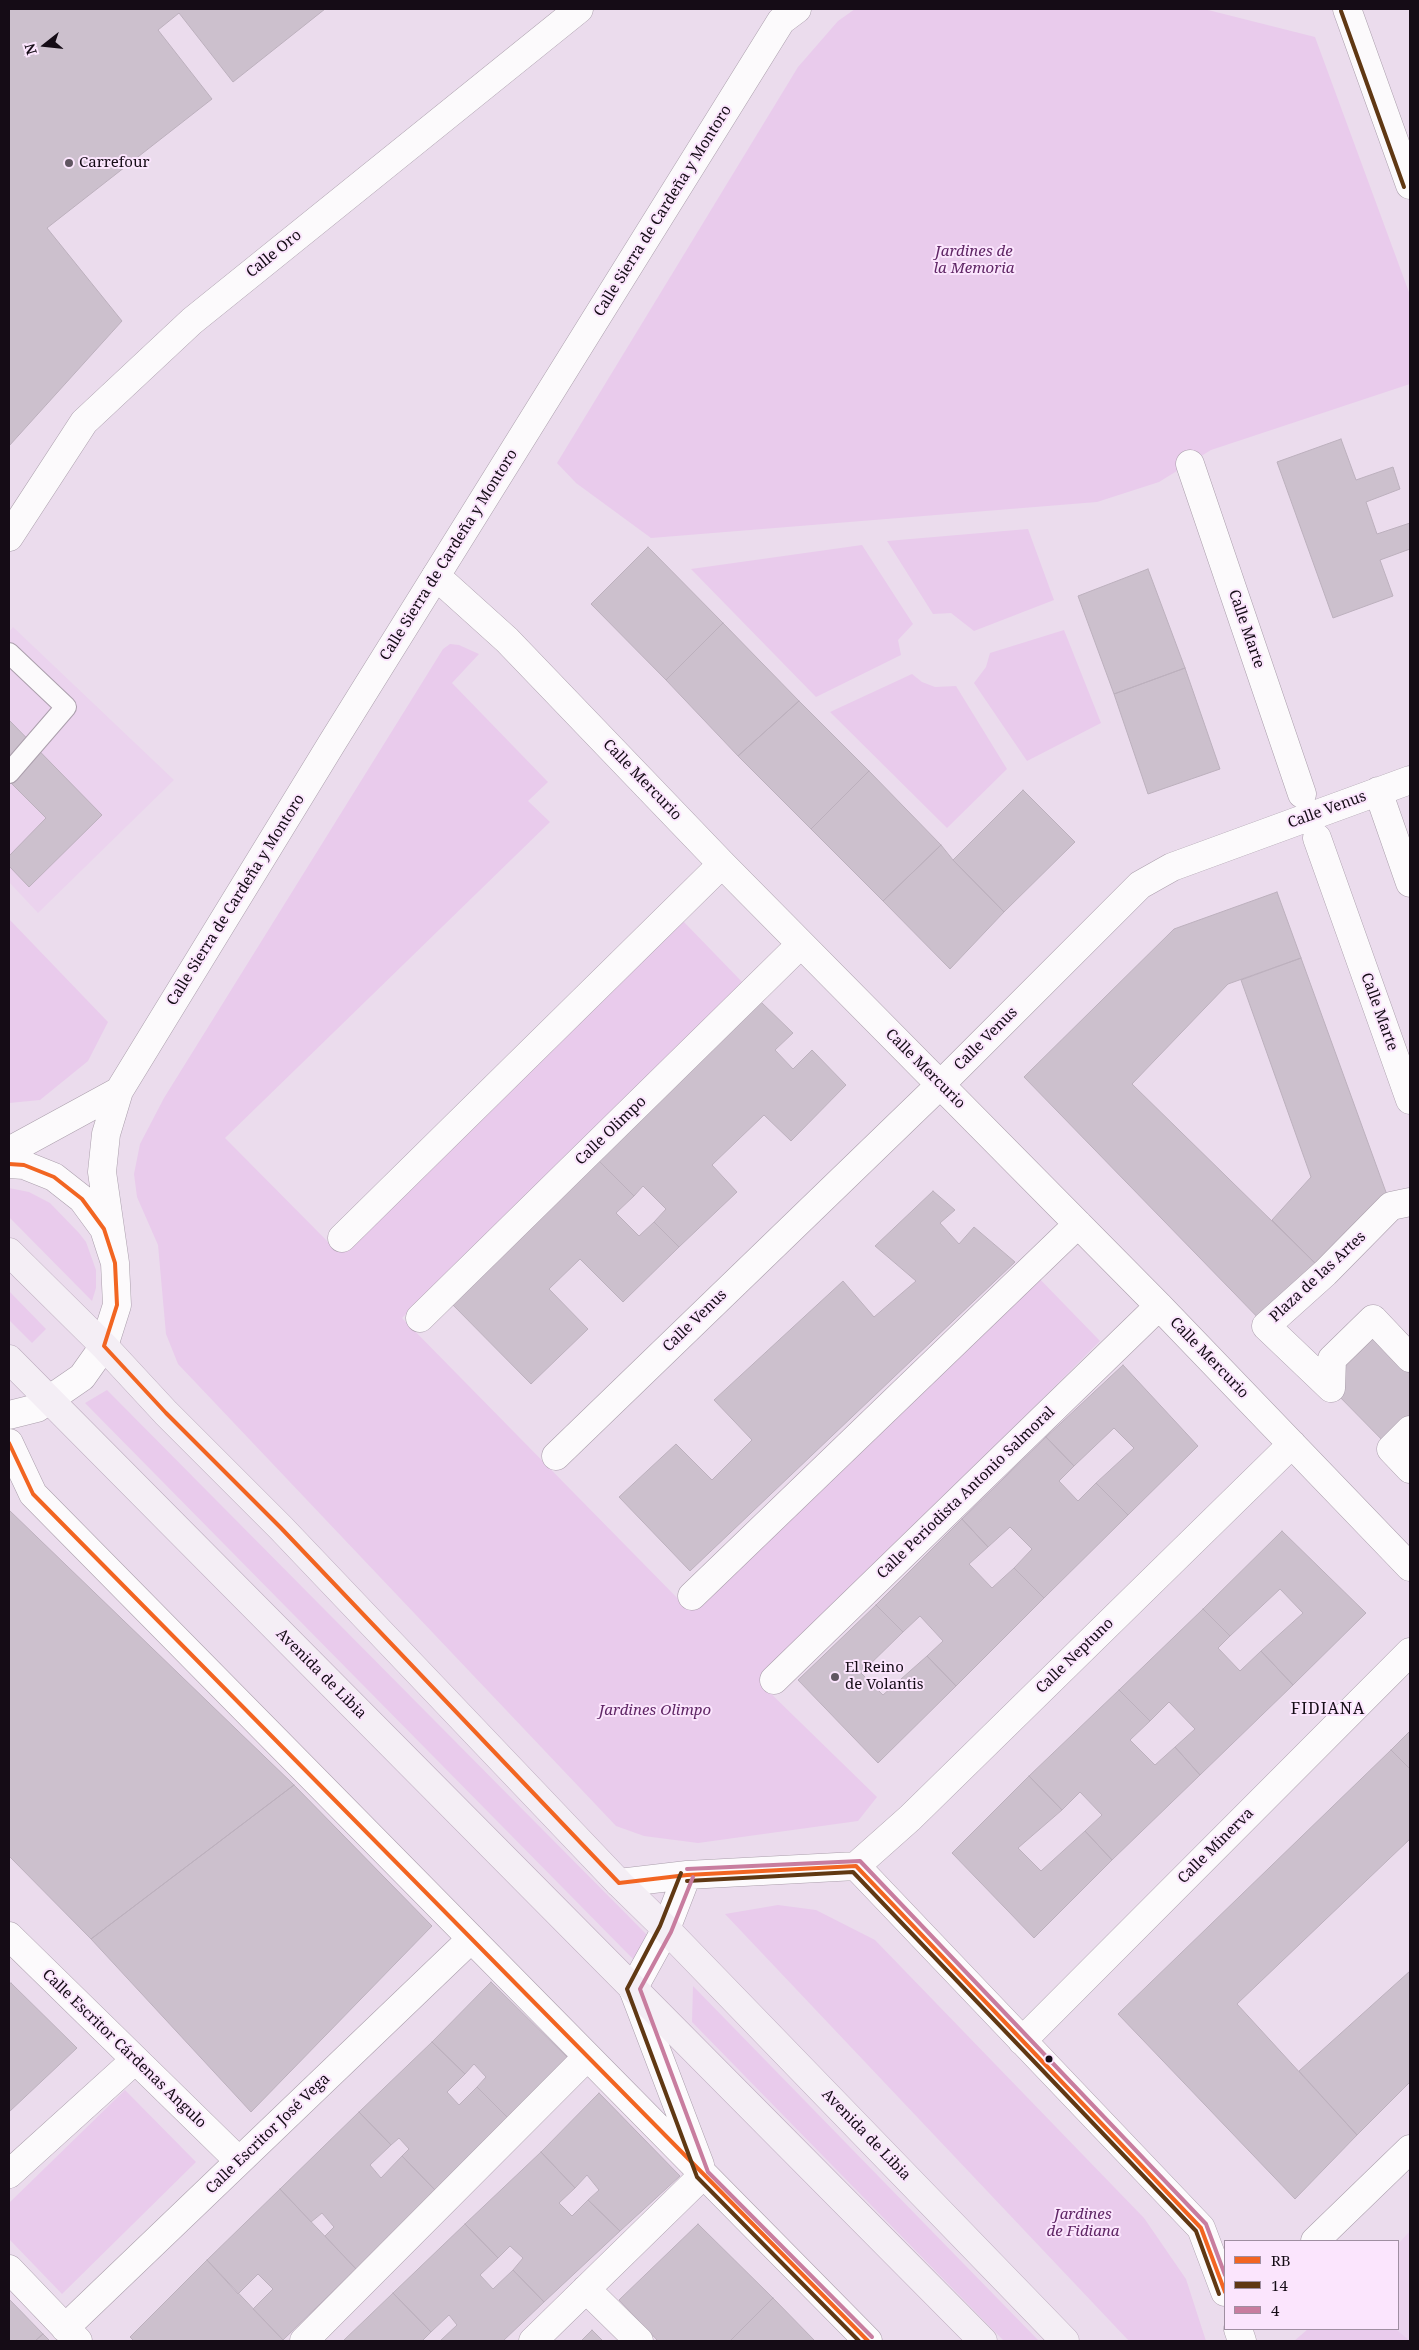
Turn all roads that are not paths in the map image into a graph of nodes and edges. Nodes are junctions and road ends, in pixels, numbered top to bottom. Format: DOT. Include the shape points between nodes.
graph roads {
  1 [pos="579,9"];
  2 [pos="1347,9"];
  3 [pos="788,13"];
  4 [pos="1410,185"];
  5 [pos="1190,464"];
  6 [pos="9,537"];
  7 [pos="436,576"];
  8 [pos="9,653"];
  9 [pos="9,774"];
  10 [pos="1410,780"];
  11 [pos="1378,791"];
  12 [pos="1302,794"];
  13 [pos="1317,838"];
  14 [pos="722,864"];
  15 [pos="1410,883"];
  16 [pos="802,944"];
  17 [pos="941,1084"];
  18 [pos="119,1091"];
  19 [pos="1410,1100"];
  20 [pos="9,1151"];
  21 [pos="9,1164"];
  22 [pos="1410,1202"];
  23 [pos="1078,1224"];
  24 [pos="342,1238"];
  25 [pos="9,1252"];
  26 [pos="116,1263"];
  27 [pos="1159,1306"];
  28 [pos="420,1318"];
  29 [pos="104,1346"];
  30 [pos="1410,1358"];
  31 [pos="9,1359"];
  32 [pos="51,1400"];
  33 [pos="9,1415"];
  34 [pos="1410,1430"];
  35 [pos="9,1443"];
  36 [pos="1292,1444"];
  37 [pos="556,1456"];
  38 [pos="1410,1469"];
  39 [pos="1410,1566"];
  40 [pos="692,1596"];
  41 [pos="1410,1652"];
  42 [pos="774,1680"];
  43 [pos="856,1866"];
  44 [pos="687,1875"];
  45 [pos="619,1883"];
  46 [pos="666,1929"];
  47 [pos="9,1936"];
  48 [pos="471,1939"];
  49 [pos="634,1989"];
  50 [pos="1022,2041"];
  51 [pos="587,2057"];
  52 [pos="135,2060"];
  53 [pos="1410,2149"];
  54 [pos="239,2162"];
  55 [pos="9,2174"];
  56 [pos="703,2175"];
  57 [pos="1316,2240"];
  58 [pos="9,2269"];
  59 [pos="586,2289"];
  60 [pos="1224,2289"];
  61 [pos="72,2335"];
  62 [pos="304,2341"];
  63 [pos="533,2341"];
  64 [pos="639,2341"];
  65 [pos="868,2341"];
  66 [pos="983,2341"];
  67 [pos="1065,2341"];
  1 -- 6 [label="street, Calle Oro" via="192,321 84,422"];
  2 -- 4 [label="street"];
  3 -- 7 [label="street, Calle Sierra de Cardeña y Montoro"];
  5 -- 12 [label="street, Calle Marte"];
  7 -- 14 [label="street, Calle Mercurio" via="507,640"];
  7 -- 18 [label="street, Calle Sierra de Cardeña y Montoro"];
  8 -- 9 [label="lane" via="66,707"];
  10 -- 11 [label="street, Calle Venus"];
  11 -- 15 [label="street"];
  11 -- 17 [label="street, Calle Venus" via="1172,867 1140,885"];
  13 -- 19 [label="street, Calle Marte"];
  14 -- 16 [label="street, Calle Mercurio"];
  14 -- 24 [label="street"];
  16 -- 17 [label="street, Calle Mercurio"];
  16 -- 28 [label="street, Calle Olimpo"];
  17 -- 23 [label="street, Calle Mercurio"];
  17 -- 37 [label="street, Calle Venus"];
  18 -- 20 [label="street, Calle Sierra de Cardeña y Montoro"];
  18 -- 26 [label="street, Calle Sierra de Cardeña y Montoro" via="106,1134 102,1172"];
  21 -- 26 [label="street" via="24,1165 54,1177 82,1200 104,1229"];
  22 -- 30 [label="street, Plaza de las Artes" via="1391,1206 1325,1273 1266,1326 1331,1388 1332,1360 1373,1319"];
  23 -- 27 [label="street, Calle Mercurio"];
  23 -- 40 [label="street"];
  25 -- 29 [label="main road, Avenida de Libia"];
  26 -- 29 [label="street" via="117,1306"];
  27 -- 36 [label="street, Calle Mercurio"];
  27 -- 42 [label="street, Calle Periodista Antonio Salmoral"];
  29 -- 32 [label="street" via="82,1377"];
  29 -- 45 [label="main road, Avenida de Libia"];
  31 -- 32 [label="main road, Avenida de Libia"];
  32 -- 33 [label="street" via="37,1408"];
  32 -- 49 [label="main road, Avenida de Libia"];
  34 -- 38 [label="street" via="1391,1449"];
  35 -- 48 [label="street" via="33,1494"];
  36 -- 39 [label="street, Calle Mercurio"];
  36 -- 43 [label="street, Calle Neptuno" via="910,1818"];
  41 -- 50 [label="street, Calle Minerva"];
  43 -- 44 [label="street"];
  43 -- 50 [label="street"];
  44 -- 45 [label="street"];
  44 -- 46 [label="street"];
  45 -- 46 [label="main road, Avenida de Libia"];
  46 -- 49 [label="street"];
  46 -- 67 [label="main road, Avenida de Libia"];
  47 -- 52 [label="street, Calle Escritor Cárdenas Angulo"];
  48 -- 51 [label="street"];
  48 -- 54 [label="street, Calle Escritor José Vega"];
  49 -- 56 [label="street"];
  49 -- 66 [label="main road, Avenida de Libia"];
  50 -- 60 [label="street" via="1201,2228"];
  51 -- 56 [label="street"];
  51 -- 62 [label="street"];
  52 -- 54 [label="street, Calle Escritor Cárdenas Angulo"];
  52 -- 55 [label="street"];
  53 -- 57 [label="street"];
  54 -- 61 [label="street, Calle Escritor José Vega"];
  56 -- 59 [label="street"];
  56 -- 65 [label="street"];
  58 -- 61 [label="street"];
  59 -- 63 [label="street"];
  59 -- 64 [label="street"];
}
